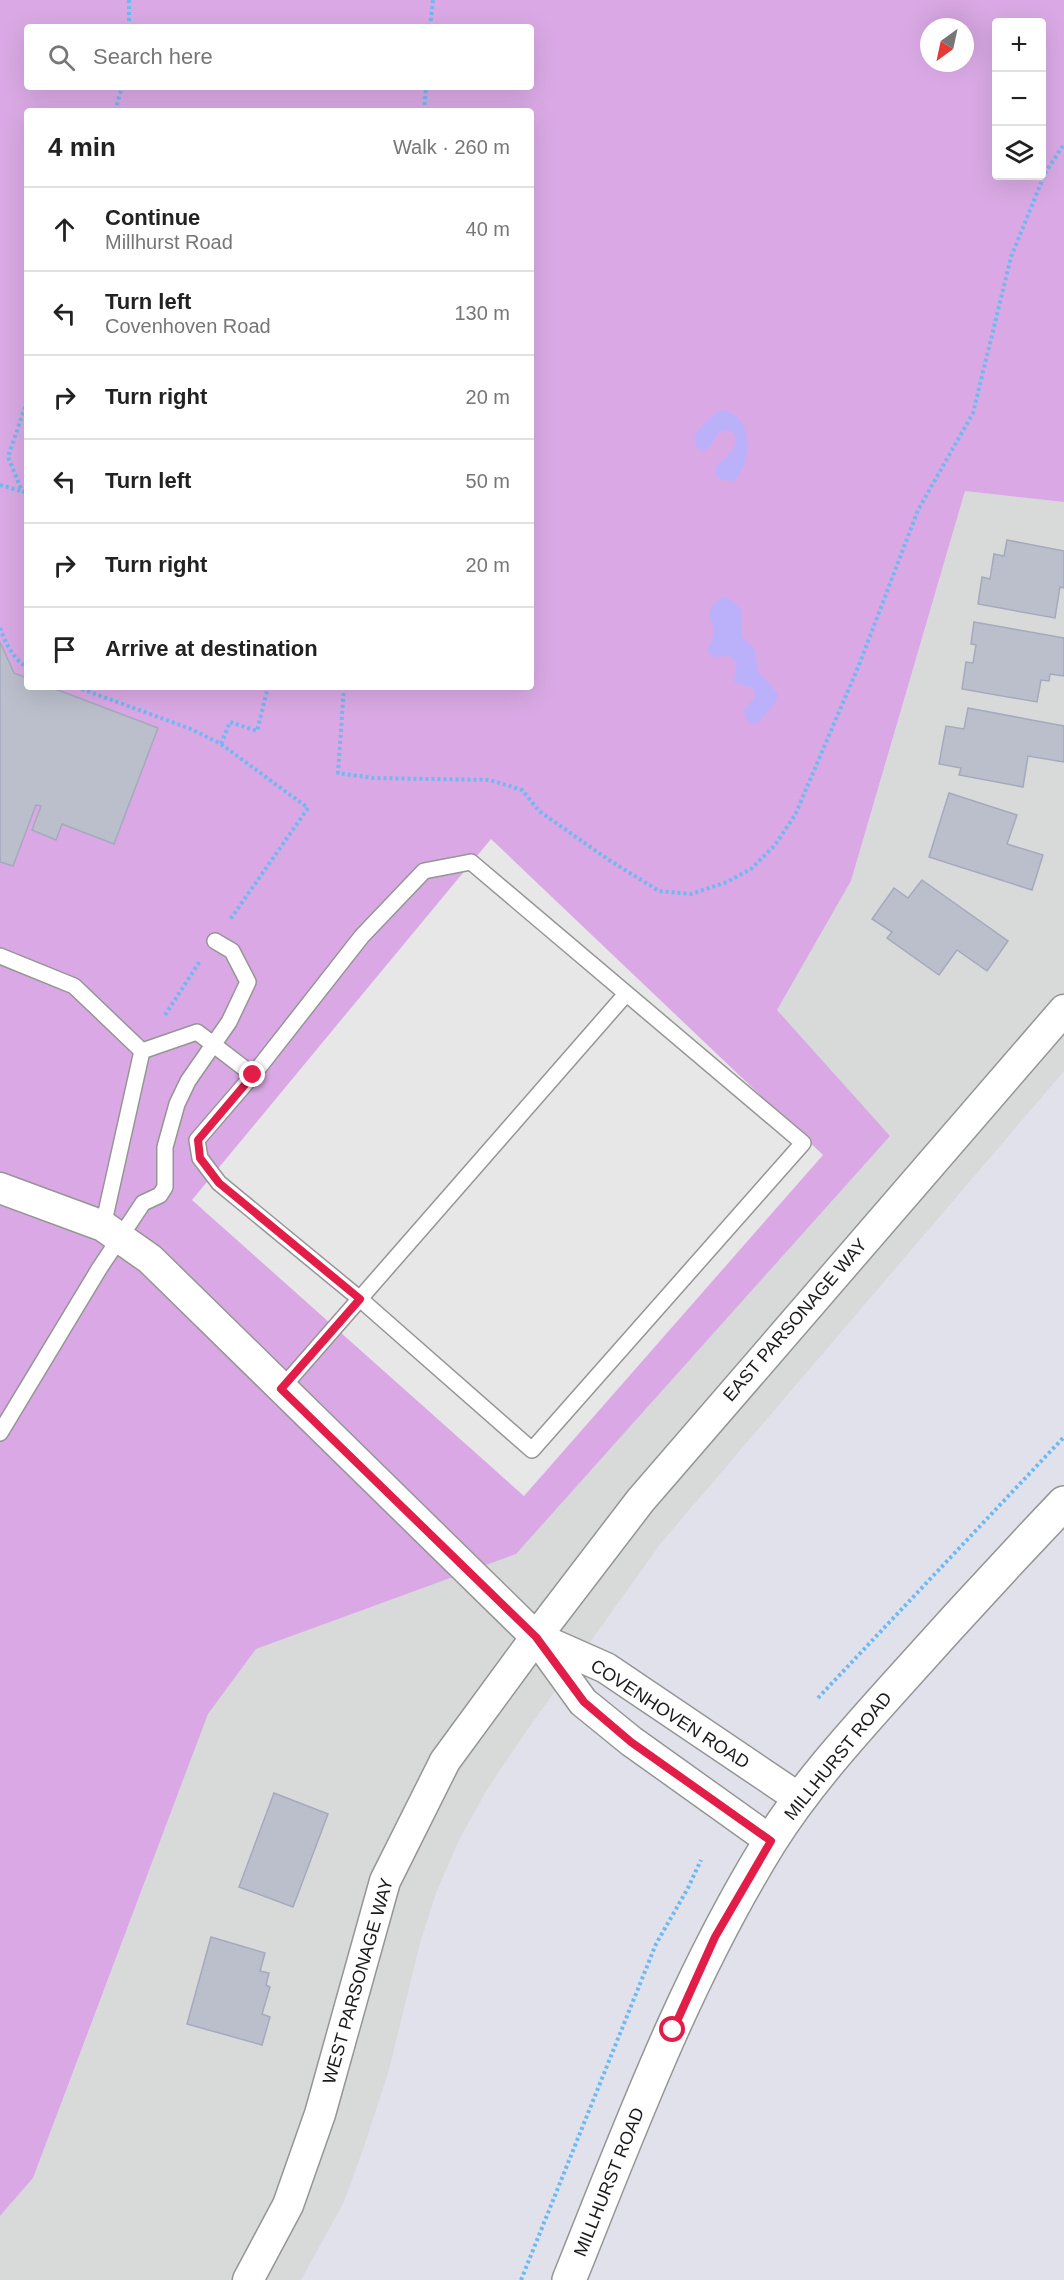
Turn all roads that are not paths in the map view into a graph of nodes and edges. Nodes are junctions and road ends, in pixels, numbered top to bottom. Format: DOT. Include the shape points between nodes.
graph roads {
  1 [pos="215,941"];
  2 [pos="0,956"];
  3 [pos="626,993"];
  4 [pos="1064,1010"];
  5 [pos="214,1044"];
  6 [pos="142,1051"];
  7 [pos="253,1075"];
  8 [pos="0,1188"];
  9 [pos="111,1232"];
  10 [pos="360,1299"];
  11 [pos="281,1389"];
  12 [pos="0,1433"];
  13 [pos="1064,1503"];
  14 [pos="536,1637"];
  15 [pos="800,1799"];
  16 [pos="771,1841"];
  17 [pos="248,2280"];
  18 [pos="569,2280"];
  1 -- 5 [label="lane" via="232,951 249,982"];
  2 -- 6 [label="lane" via="74,986"];
  3 -- 7 [label="lane" via="471,862 424,871 363,936"];
  3 -- 10 [label="lane"];
  3 -- 10 [label="lane" via="803,1143 532,1450"];
  4 -- 14 [label="street, EAST PARSONAGE WAY" via="707,1421"];
  5 -- 6 [label="lane" via="197,1032"];
  5 -- 7 [label="lane"];
  5 -- 9 [label="lane" via="177,1104 165,1147 165,1187"];
  6 -- 9 [label="lane"];
  7 -- 10 [label="lane" via="198,1140 200,1158 219,1183"];
  8 -- 9 [label="street, COVENHOVEN ROAD"];
  9 -- 11 [label="street, COVENHOVEN ROAD" via="150,1259"];
  9 -- 12 [label="lane"];
  10 -- 11 [label="lane"];
  11 -- 14 [label="street, COVENHOVEN ROAD"];
  13 -- 15 [label="street, MILLHURST ROAD" via="860,1725"];
  14 -- 15 [label="street, COVENHOVEN ROAD" via="606,1668"];
  14 -- 16 [label="street, COVENHOVEN ROAD" via="584,1702 631,1742"];
  14 -- 17 [label="street, WEST PARSONAGE WAY" via="445,1761 385,1881 320,2114 288,2205"];
  15 -- 16 [label="street, MILLHURST ROAD"];
  16 -- 18 [label="street, MILLHURST ROAD" via="715,1937 634,2116"];
}
